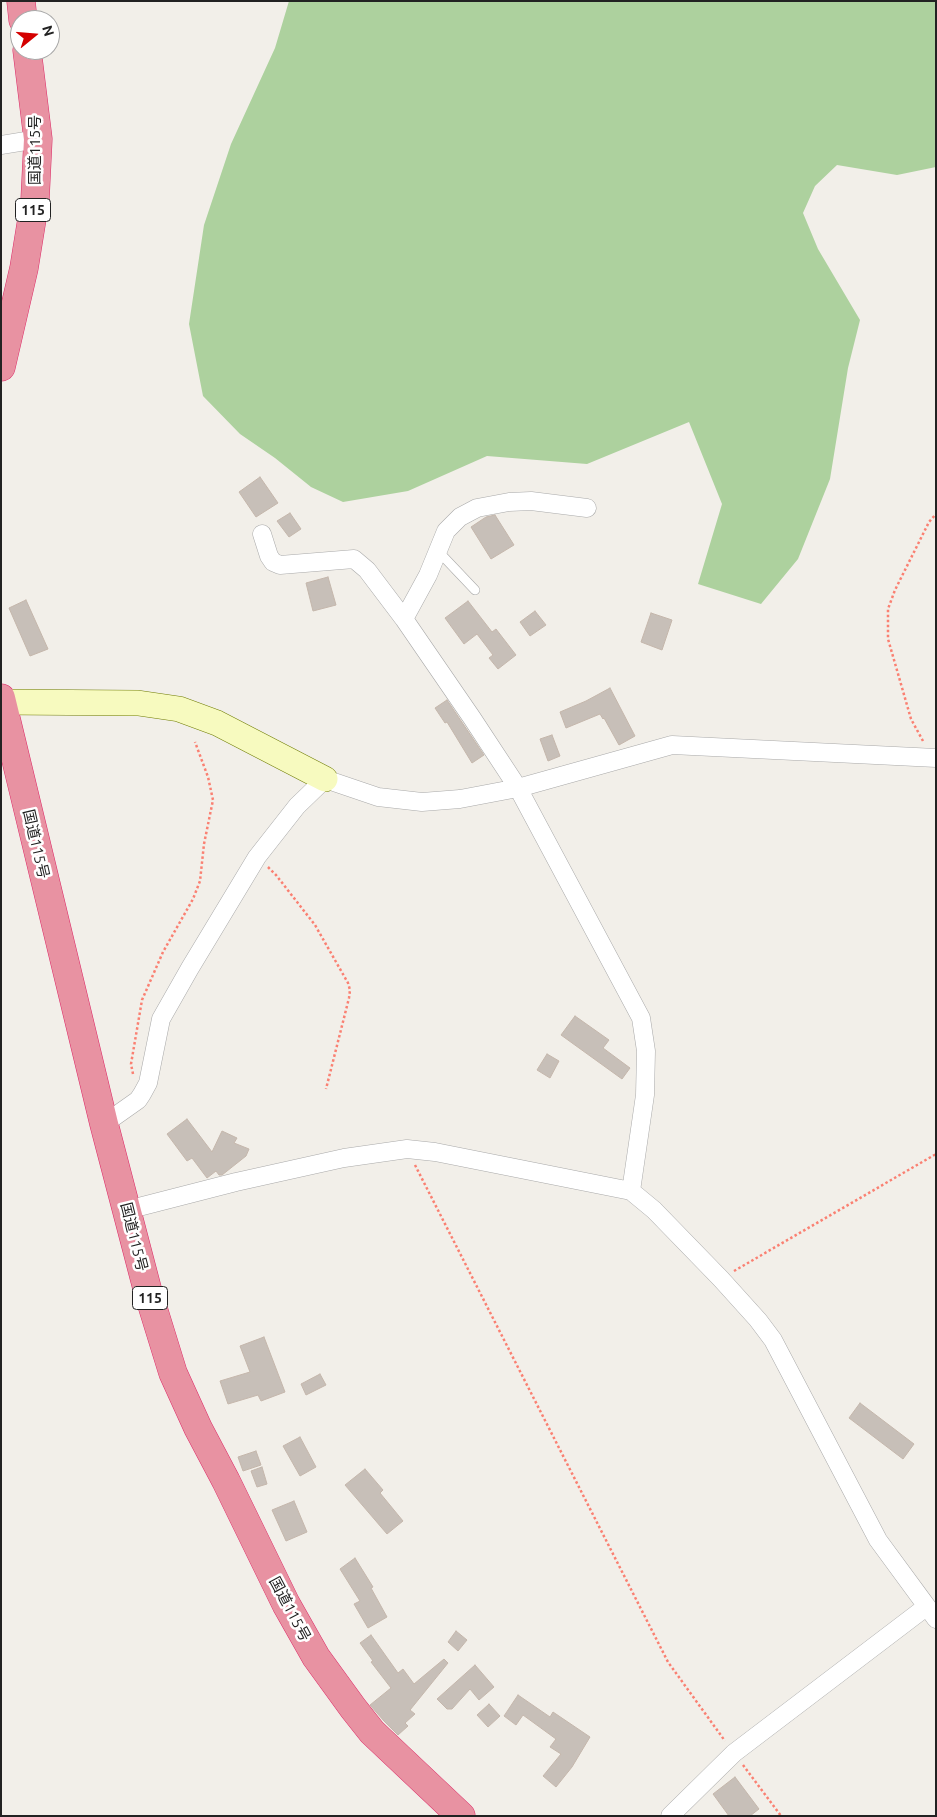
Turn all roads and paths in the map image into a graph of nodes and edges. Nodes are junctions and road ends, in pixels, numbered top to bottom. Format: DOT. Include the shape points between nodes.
graph roads {
  1 [pos="28,60"];
  2 [pos="38,139"];
  3 [pos="1,145"];
  4 [pos="1,367"];
  5 [pos="587,508"];
  6 [pos="936,514"];
  7 [pos="262,534"];
  8 [pos="438,551"];
  9 [pos="475,590"];
  10 [pos="404,619"];
  11 [pos="2,701"];
  12 [pos="195,742"];
  13 [pos="934,758"];
  14 [pos="325,779"];
  15 [pos="518,788"];
  16 [pos="257,857"];
  17 [pos="326,1090"];
  18 [pos="142,1094"];
  19 [pos="104,1124"];
  20 [pos="407,1149"];
  21 [pos="936,1154"];
  22 [pos="631,1191"];
  23 [pos="127,1210"];
  24 [pos="721,1279"];
  25 [pos="931,1613"];
  26 [pos="734,1753"];
  27 [pos="461,1816"];
  28 [pos="670,1816"];
  29 [pos="781,1816"];
  1 -- 2 [label="highway, 国道115号 / 115"];
  2 -- 3 [label="street"];
  2 -- 4 [label="highway, 国道115号 / 115" via="35,200 24,268"];
  5 -- 8 [label="street" via="508,502 477,508 453,524"];
  6 -- 13 [label="path" via="894,590 888,609 888,639 911,719"];
  7 -- 10 [label="street" via="269,556 280,565 354,559 367,570"];
  8 -- 9 [label="lane"];
  8 -- 10 [label="street"];
  10 -- 15 [label="street"];
  11 -- 14 [label="street" via="138,703 179,709 217,723"];
  11 -- 19 [label="highway, 国道115号 / 115"];
  12 -- 18 [label="path" via="213,800 200,881 142,1000 131,1064"];
  13 -- 15 [label="street" via="672,745"];
  14 -- 15 [label="street" via="378,797 422,802 460,799"];
  14 -- 16 [label="street" via="296,806"];
  15 -- 22 [label="street" via="641,1018 646,1051 645,1095"];
  16 -- 17 [label="path" via="276,875 315,925 348,983 349,998"];
  16 -- 18 [label="street" via="161,1019 148,1083"];
  18 -- 19 [label="street"];
  19 -- 23 [label="highway, 国道115号 / 115"];
  20 -- 22 [label="street"];
  20 -- 23 [label="street" via="344,1158"];
  20 -- 26 [label="path" via="668,1662"];
  21 -- 24 [label="path"];
  22 -- 24 [label="street"];
  23 -- 27 [label="highway, 国道115号 / 115" via="173,1372 300,1631 372,1732"];
  24 -- 25 [label="street" via="773,1340 878,1540"];
  25 -- 26 [label="street"];
  26 -- 28 [label="street"];
  26 -- 29 [label="path"];
}
